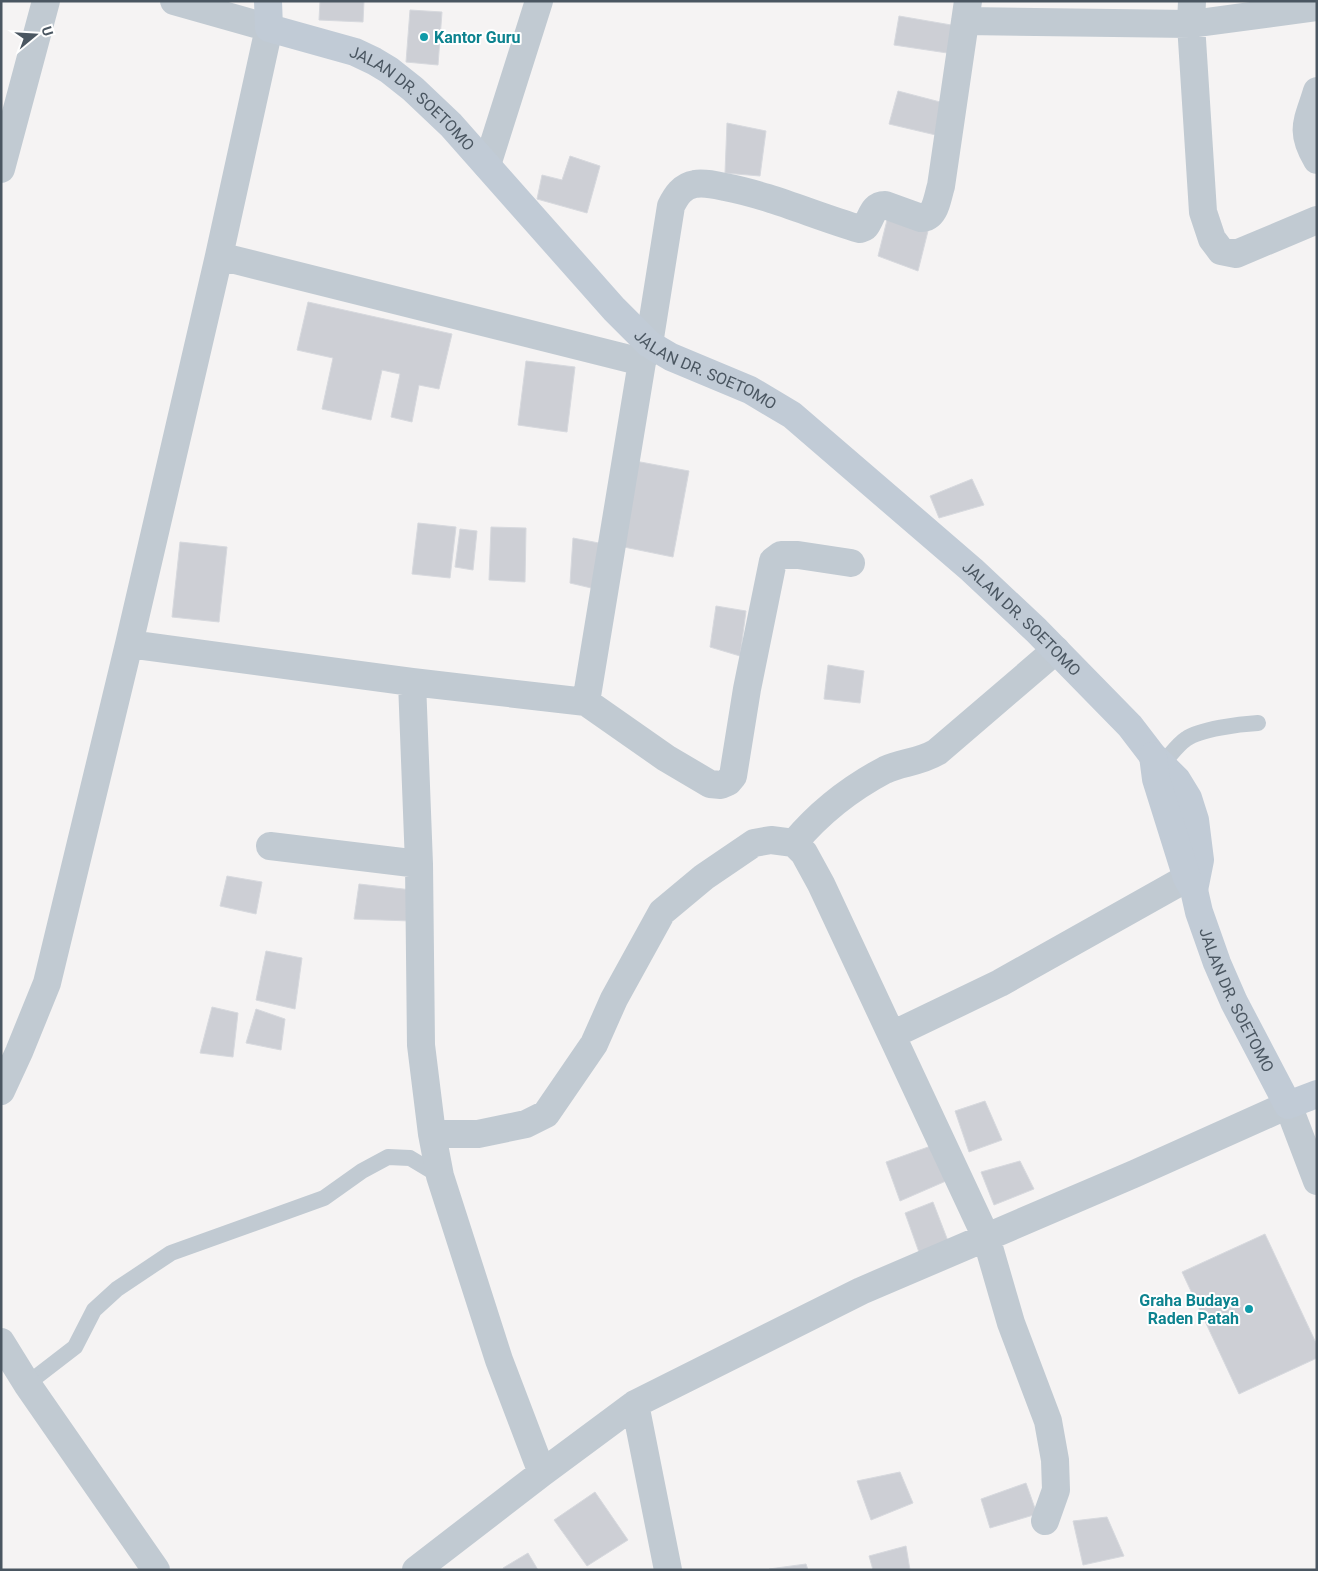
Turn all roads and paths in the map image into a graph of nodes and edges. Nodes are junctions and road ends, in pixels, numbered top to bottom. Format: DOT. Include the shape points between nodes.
graph roads {
  1 [pos="46,1"];
  2 [pos="174,1"];
  3 [pos="539,1"];
  4 [pos="1317,7"];
  5 [pos="966,11"];
  6 [pos="1192,12"];
  7 [pos="268,14"];
  8 [pos="1317,91"];
  9 [pos="1317,160"];
  10 [pos="487,165"];
  11 [pos="1,169"];
  12 [pos="1317,220"];
  13 [pos="220,256"];
  14 [pos="646,353"];
  15 [pos="851,563"];
  16 [pos="129,644"];
  17 [pos="1056,650"];
  18 [pos="412,682"];
  19 [pos="586,702"];
  20 [pos="1258,723"];
  21 [pos="1158,760"];
  22 [pos="794,843"];
  23 [pos="270,846"];
  24 [pos="419,864"];
  25 [pos="1190,884"];
  26 [pos="892,1035"];
  27 [pos="1,1091"];
  28 [pos="1317,1094"];
  29 [pos="1288,1105"];
  30 [pos="432,1134"];
  31 [pos="440,1176"];
  32 [pos="1317,1181"];
  33 [pos="986,1237"];
  34 [pos="1,1342"];
  35 [pos="27,1384"];
  36 [pos="635,1404"];
  37 [pos="542,1473"];
  38 [pos="1046,1521"];
  39 [pos="156,1570"];
  40 [pos="416,1570"];
  41 [pos="668,1570"];
  1 -- 11 [label="street"];
  2 -- 7 [label="street"];
  3 -- 10 [label="street"];
  4 -- 6 [label="street"];
  5 -- 6 [label="street"];
  5 -- 14 [label="street" via="941,186 931,215 921,218 879,205 866,227 860,229 752,192 696,183 687,186 678,193 671,206"];
  6 -- 12 [label="street" via="1204,212 1212,239 1221,251 1236,254"];
  7 -- 10 [label="street, JALAN DR. SOETOMO" via="374,60 413,89"];
  7 -- 13 [label="street"];
  8 -- 9 [label="street" via="1306,120 1308,145"];
  10 -- 14 [label="street, JALAN DR. SOETOMO" via="614,308"];
  13 -- 14 [label="street"];
  13 -- 16 [label="street"];
  14 -- 17 [label="street, JALAN DR. SOETOMO" via="671,357 750,390 792,415 972,570"];
  14 -- 19 [label="street"];
  15 -- 19 [label="street" via="798,555 781,555 773,561 733,776 728,782 710,784 666,758"];
  16 -- 18 [label="street"];
  16 -- 27 [label="street" via="47,983"];
  17 -- 21 [label="street, JALAN DR. SOETOMO" via="1130,726"];
  17 -- 22 [label="street" via="937,752 886,770 839,799"];
  18 -- 19 [label="street"];
  18 -- 24 [label="street"];
  20 -- 21 [label="lane" via="1216,728 1187,738"];
  21 -- 25 [label="street, JALAN DR. SOETOMO" via="1156,779"];
  22 -- 26 [label="street" via="804,852 821,884"];
  22 -- 30 [label="street" via="771,840 754,843 704,877 662,912 614,999 594,1044 546,1114 526,1124 478,1134"];
  23 -- 24 [label="street"];
  24 -- 30 [label="street" via="421,1046"];
  25 -- 26 [label="street"];
  25 -- 29 [label="street, JALAN DR. SOETOMO" via="1234,1002"];
  26 -- 33 [label="street"];
  28 -- 29 [label="street"];
  29 -- 32 [label="street"];
  29 -- 33 [label="street"];
  30 -- 31 [label="street"];
  31 -- 35 [label="lane" via="410,1158 388,1157 324,1198 172,1253 117,1290 94,1310 74,1347"];
  31 -- 37 [label="street" via="499,1360"];
  33 -- 36 [label="street" via="861,1291"];
  33 -- 38 [label="street" via="1011,1323 1048,1421 1056,1490"];
  34 -- 35 [label="street"];
  35 -- 39 [label="street"];
  36 -- 37 [label="street"];
  36 -- 41 [label="street"];
  37 -- 40 [label="street"];
}
